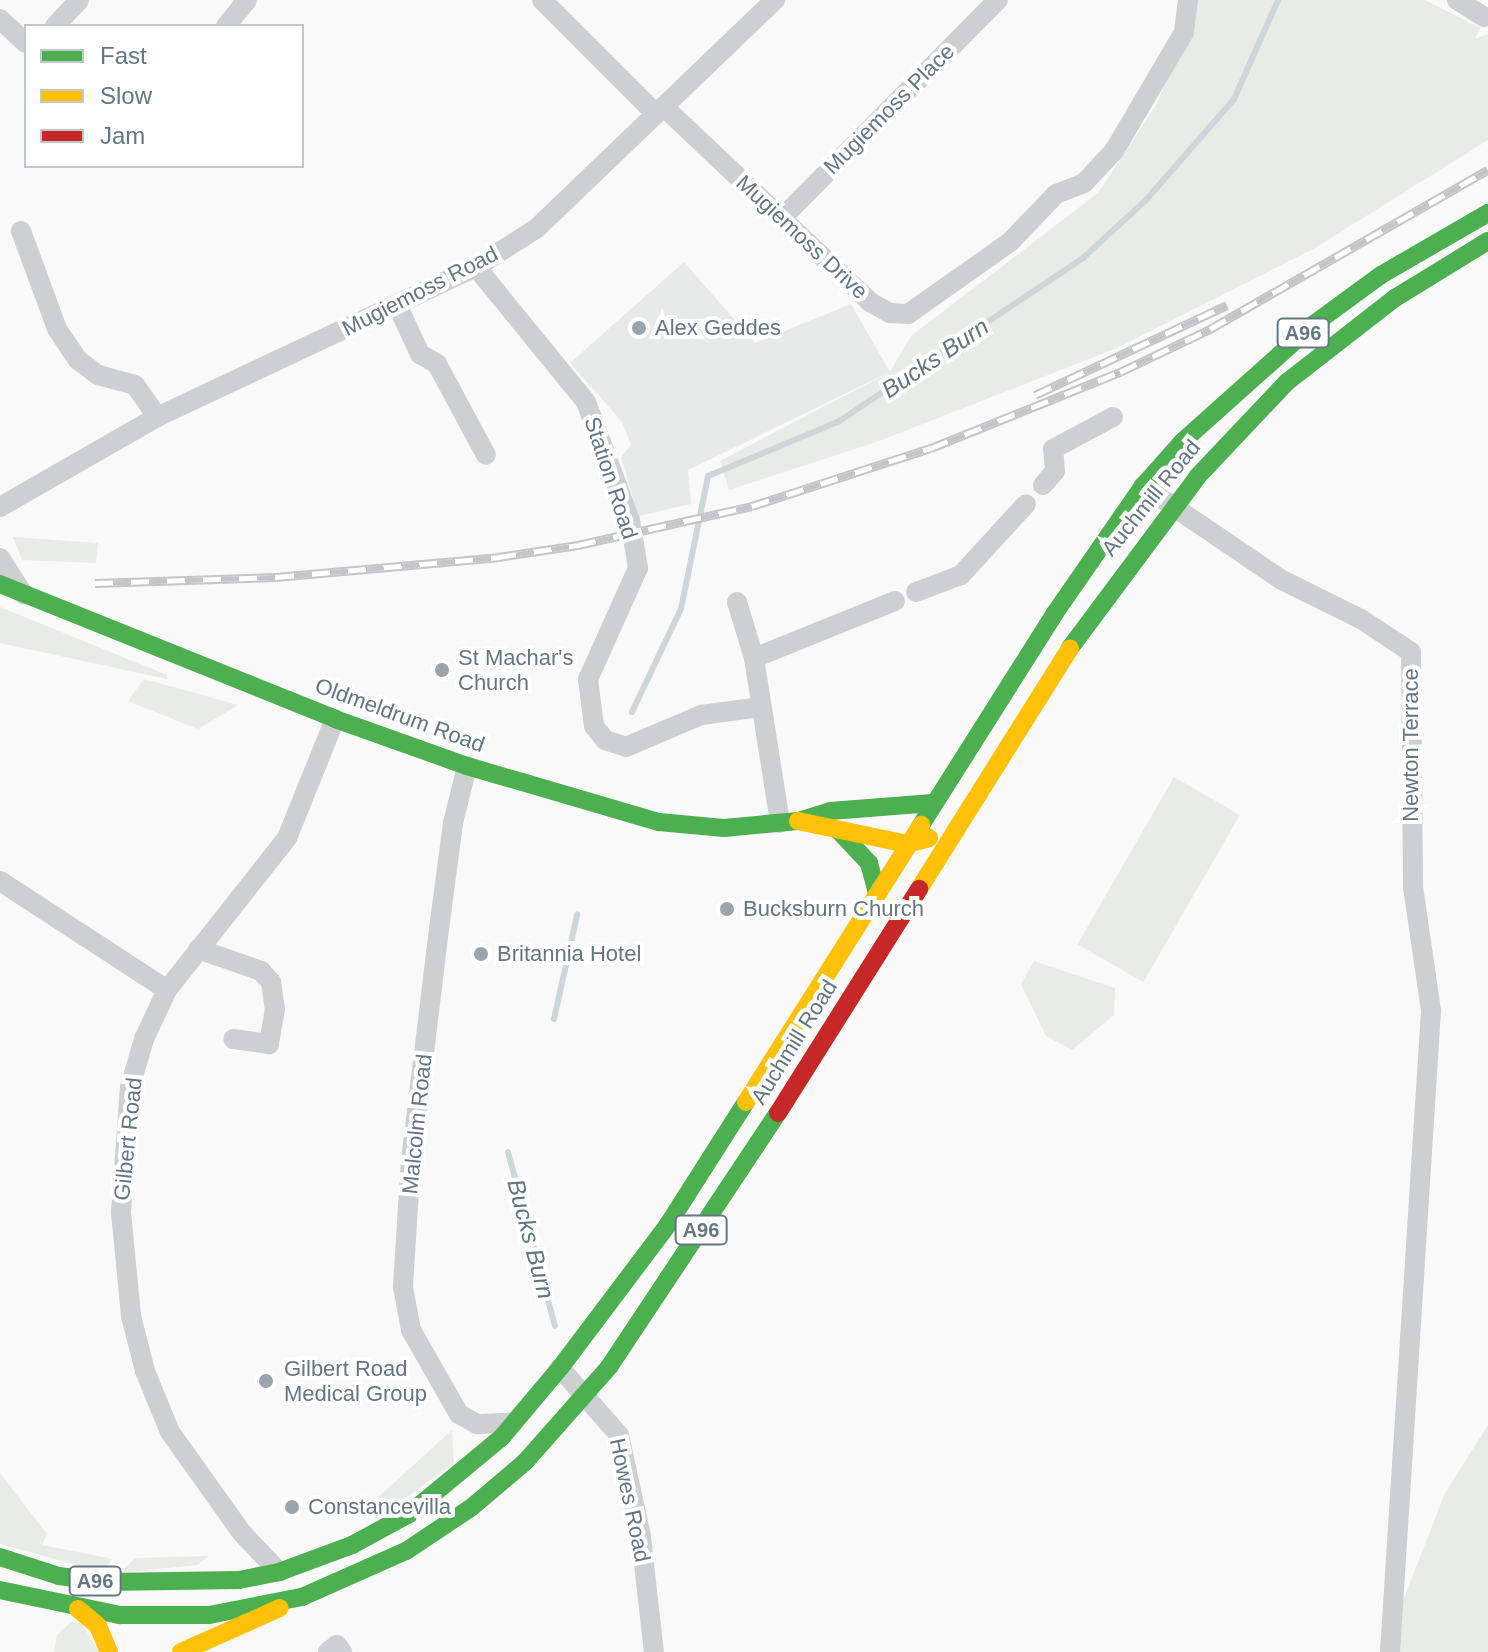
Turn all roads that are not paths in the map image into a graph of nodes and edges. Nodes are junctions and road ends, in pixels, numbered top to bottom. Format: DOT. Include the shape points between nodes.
graph roads {
  1 [pos="79,0"];
  2 [pos="247,0"];
  3 [pos="542,0"];
  4 [pos="775,0"];
  5 [pos="998,0"];
  6 [pos="1188,0"];
  7 [pos="1457,0"];
  8 [pos="1484,17"];
  9 [pos="0,19"];
  10 [pos="57,24"];
  11 [pos="228,24"];
  12 [pos="24,41"];
  13 [pos="660,110"];
  14 [pos="1488,213"];
  15 [pos="782,218"];
  16 [pos="21,231"];
  17 [pos="1488,241"];
  18 [pos="476,267"];
  19 [pos="398,307"];
  20 [pos="157,417"];
  21 [pos="1113,417"];
  22 [pos="486,455"];
  23 [pos="1043,485"];
  24 [pos="1143,486"];
  25 [pos="1026,504"];
  26 [pos="3,508"];
  27 [pos="1173,508"];
  28 [pos="0,558"];
  29 [pos="0,584"];
  30 [pos="916,592"];
  31 [pos="23,594"];
  32 [pos="895,601"];
  33 [pos="737,602"];
  34 [pos="754,658"];
  35 [pos="761,707"];
  36 [pos="335,719"];
  37 [pos="467,766"];
  38 [pos="933,803"];
  39 [pos="789,822"];
  40 [pos="839,831"];
  41 [pos="953,832"];
  42 [pos="907,844"];
  43 [pos="0,881"];
  44 [pos="877,892"];
  45 [pos="198,949"];
  46 [pos="167,990"];
  47 [pos="233,1039"];
  48 [pos="560,1368"];
  49 [pos="586,1396"];
  50 [pos="513,1423"];
  51 [pos="0,1557"];
  52 [pos="279,1572"];
  53 [pos="0,1592"];
  54 [pos="302,1597"];
  55 [pos="78,1609"];
  56 [pos="109,1652"];
  57 [pos="181,1652"];
  58 [pos="654,1652"];
  59 [pos="1390,1652"];
  1 -- 10 [label="street"];
  2 -- 11 [label="street"];
  3 -- 13 [label="street, Mugiemoss Drive"];
  4 -- 13 [label="street, Mugiemoss Road"];
  5 -- 15 [label="street, Mugiemoss Place"];
  6 -- 15 [label="street, Mugiemoss Drive" via="1184,32 1114,151 1084,183 1056,194 1010,242 914,312 896,315 880,309"];
  7 -- 8 [label="street"];
  9 -- 12 [label="street"];
  13 -- 15 [label="street, Mugiemoss Drive"];
  13 -- 18 [label="street, Mugiemoss Road" via="537,228"];
  14 -- 24 [label="main road, Auchmill Road / A96" via="1381,275 1314,324 1182,442"];
  16 -- 20 [label="street" via="57,329 78,360 98,375 135,385"];
  17 -- 27 [label="main road, Auchmill Road / A96" via="1395,298 1287,382"];
  18 -- 19 [label="street, Mugiemoss Road"];
  18 -- 35 [label="street, Station Road" via="586,402 630,520 638,568 588,679 594,726 605,740 626,747 701,715"];
  19 -- 20 [label="street, Mugiemoss Road"];
  19 -- 22 [label="street" via="420,354 437,364"];
  20 -- 26 [label="street, Mugiemoss Road"];
  21 -- 23 [label="street" via="1053,449 1055,471"];
  24 -- 27 [label="street, Newton Terrace"];
  24 -- 38 [label="main road, Auchmill Road / A96"];
  25 -- 30 [label="street" via="961,575"];
  27 -- 41 [label="main road, Auchmill Road / A96" via="1114,583"];
  27 -- 59 [label="street, Newton Terrace" via="1282,580 1361,619 1411,652 1413,887 1431,1011"];
  28 -- 31 [label="street"];
  29 -- 31 [label="main road, Oldmeldrum Road"];
  31 -- 36 [label="main road, Oldmeldrum Road"];
  32 -- 34 [label="street"];
  33 -- 34 [label="street"];
  34 -- 35 [label="street"];
  35 -- 39 [label="street"];
  36 -- 37 [label="main road, Oldmeldrum Road"];
  36 -- 45 [label="street, Gilbert Road" via="287,838"];
  37 -- 39 [label="main road, Oldmeldrum Road" via="682,827"];
  37 -- 50 [label="street, Malcolm Road" via="453,823 439,929 411,1159 403,1287 411,1330 449,1399 469,1421"];
  38 -- 39 [label="main road, Oldmeldrum Road" via="830,811"];
  38 -- 42 [label="main road, Auchmill Road / A96"];
  39 -- 40 [label="main road, Oldmeldrum Road"];
  40 -- 42 [label="main road, Oldmeldrum Road"];
  40 -- 44 [label="main road" via="869,863"];
  41 -- 42 [label="main road, Oldmeldrum Road"];
  41 -- 49 [label="main road, Auchmill Road / A96" via="794,1088"];
  42 -- 44 [label="main road, Auchmill Road / A96"];
  43 -- 46 [label="street"];
  44 -- 48 [label="main road, Auchmill Road / A96" via="667,1226"];
  45 -- 46 [label="street, Gilbert Road"];
  45 -- 47 [label="street" via="261,971 271,982 275,1009 269,1044"];
  46 -- 52 [label="street, Gilbert Road" via="144,1039 130,1087 121,1212 131,1316 145,1371 170,1432 228,1515"];
  48 -- 49 [label="street, Howes Road"];
  48 -- 50 [label="main road, Auchmill Road / A96"];
  49 -- 54 [label="main road, Auchmill Road / A96" via="525,1462 444,1527 406,1551"];
  49 -- 58 [label="street, Howes Road" via="619,1435 641,1537"];
  50 -- 52 [label="main road, Auchmill Road / A96" via="454,1481 409,1514 352,1545"];
  51 -- 52 [label="main road, Auchmill Road / A96" via="59,1576 129,1585 215,1584"];
  53 -- 55 [label="main road, Auchmill Road / A96"];
  54 -- 55 [label="main road, Auchmill Road / A96" via="196,1615"];
  54 -- 57 [label="main road"];
  55 -- 56 [label="main road" via="98,1626"];
}
